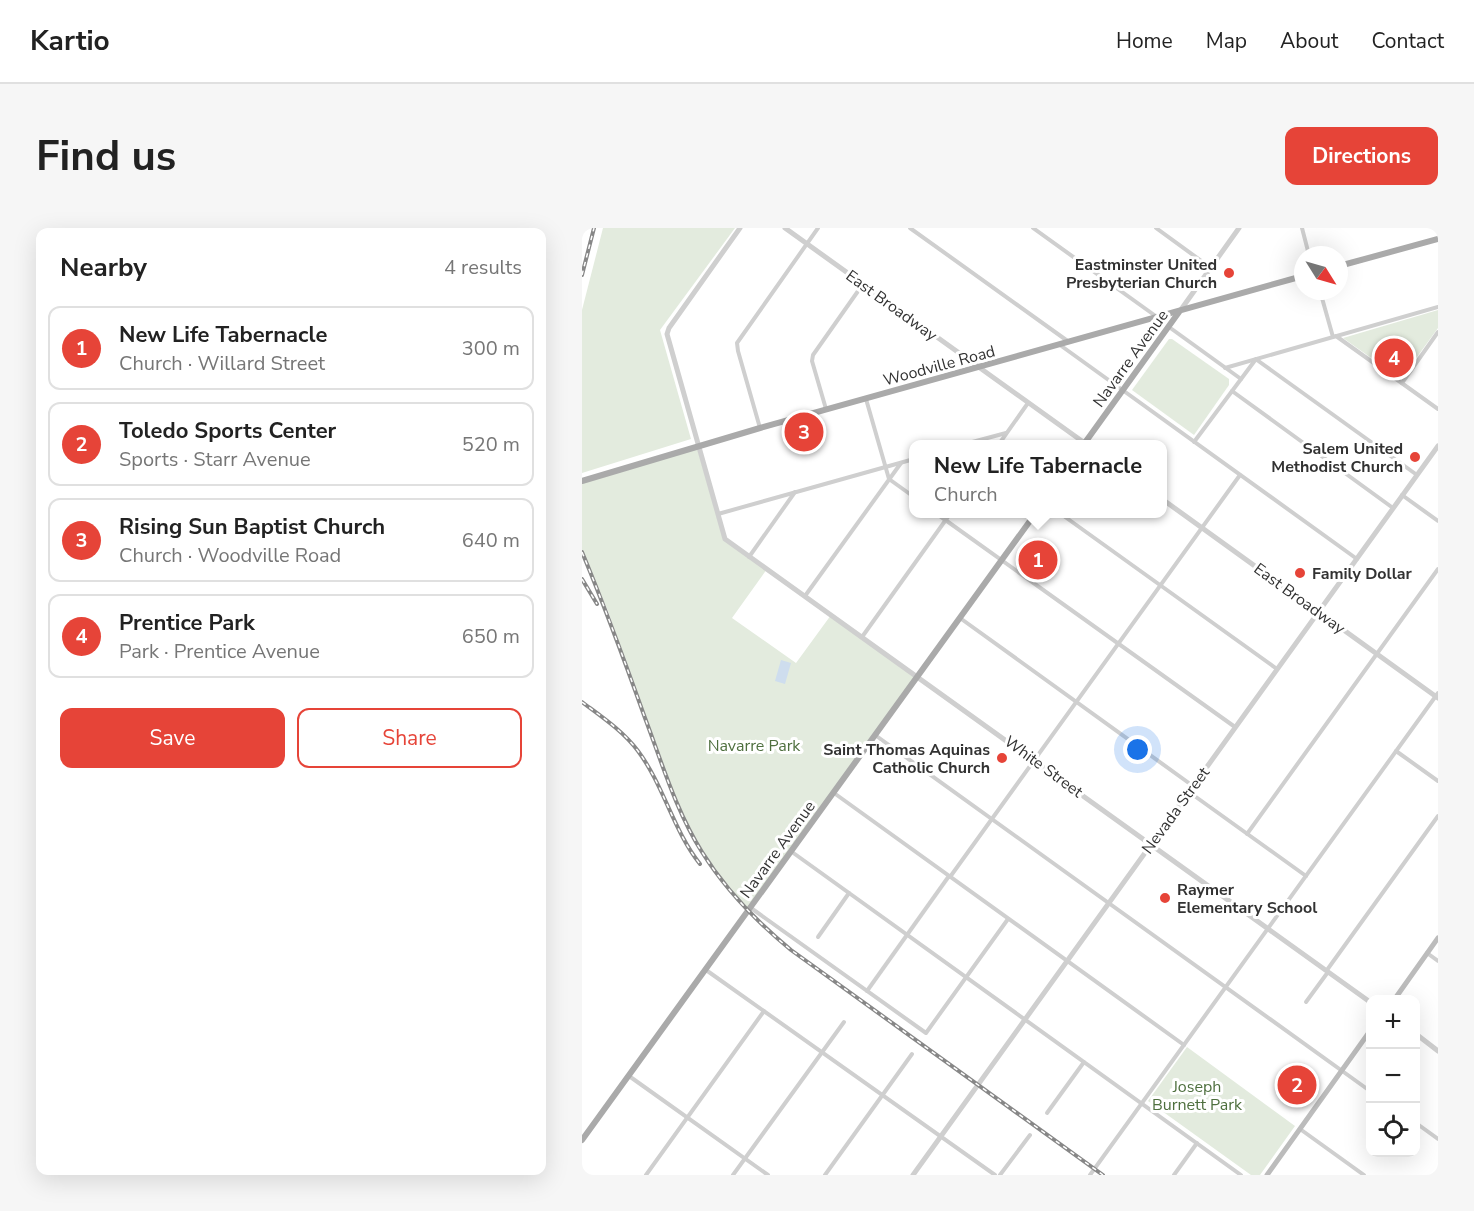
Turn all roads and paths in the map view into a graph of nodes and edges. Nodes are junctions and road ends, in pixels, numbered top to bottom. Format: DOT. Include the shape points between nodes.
graph roads {
  1 [pos="740,228"];
  2 [pos="785,228"];
  3 [pos="818,228"];
  4 [pos="910,228"];
  5 [pos="1033,228"];
  6 [pos="1156,228"];
  7 [pos="1239,228"];
  8 [pos="1302,228"];
  9 [pos="1438,239"];
  10 [pos="807,244"];
  11 [pos="1307,246"];
  12 [pos="1348,264"];
  13 [pos="1211,268"];
  14 [pos="1294,279"];
  15 [pos="863,284"];
  16 [pos="1323,300"];
  17 [pos="1438,307"];
  18 [pos="1180,312"];
  19 [pos="1158,318"];
  20 [pos="1169,327"];
  21 [pos="1438,332"];
  22 [pos="1334,336"];
  23 [pos="1069,343"];
  24 [pos="1060,345"];
  25 [pos="1256,359"];
  26 [pos="980,368"];
  27 [pos="1225,368"];
  28 [pos="1241,380"];
  29 [pos="1402,383"];
  30 [pos="1123,390"];
  31 [pos="1232,391"];
  32 [pos="866,398"];
  33 [pos="1028,403"];
  34 [pos="1438,409"];
  35 [pos="826,410"];
  36 [pos="760,428"];
  37 [pos="1007,433"];
  38 [pos="980,440"];
  39 [pos="1002,440"];
  40 [pos="1079,440"];
  41 [pos="1088,440"];
  42 [pos="1194,442"];
  43 [pos="1438,446"];
  44 [pos="698,447"];
  45 [pos="909,460"];
  46 [pos="901,462"];
  47 [pos="885,467"];
  48 [pos="1240,475"];
  49 [pos="1417,475"];
  50 [pos="889,479"];
  51 [pos="582,481"];
  52 [pos="795,492"];
  53 [pos="909,493"];
  54 [pos="1402,495"];
  55 [pos="1167,503"];
  56 [pos="1393,508"];
  57 [pos="717,514"];
  58 [pos="943,518"];
  59 [pos="1031,518"];
  60 [pos="1068,518"];
  61 [pos="945,520"];
  62 [pos="1438,521"];
  63 [pos="1201,527"];
  64 [pos="749,557"];
  65 [pos="1357,559"];
  66 [pos="1002,560"];
  67 [pos="1438,569"];
  68 [pos="1160,585"];
  69 [pos="805,596"];
  70 [pos="1318,612"];
  71 [pos="960,618"];
  72 [pos="862,637"];
  73 [pos="1118,643"];
  74 [pos="1377,654"];
  75 [pos="1277,669"];
  76 [pos="918,676"];
  77 [pos="1437,696"];
  78 [pos="1077,702"];
  79 [pos="1235,727"];
  80 [pos="875,735"];
  81 [pos="1396,751"];
  82 [pos="1035,760"];
  83 [pos="1438,781"];
  84 [pos="1193,786"];
  85 [pos="1189,792"];
  86 [pos="834,794"];
  87 [pos="1438,816"];
  88 [pos="993,819"];
  89 [pos="1247,834"];
  90 [pos="1151,844"];
  91 [pos="792,852"];
  92 [pos="1306,876"];
  93 [pos="949,877"];
  94 [pos="849,893"];
  95 [pos="1109,902"];
  96 [pos="751,908"];
  97 [pos="1008,919"];
  98 [pos="1268,929"];
  99 [pos="907,935"];
  100 [pos="818,937"];
  101 [pos="1438,938"];
  102 [pos="1427,953"];
  103 [pos="1067,961"];
  104 [pos="1438,962"];
  105 [pos="706,970"];
  106 [pos="1328,971"];
  107 [pos="966,977"];
  108 [pos="1226,987"];
  109 [pos="867,991"];
  110 [pos="1397,995"];
  111 [pos="1366,998"];
  112 [pos="1306,1002"];
  113 [pos="764,1011"];
  114 [pos="1025,1019"];
  115 [pos="844,1022"];
  116 [pos="1420,1037"];
  117 [pos="1366,1038"];
  118 [pos="1184,1045"];
  119 [pos="1438,1051"];
  120 [pos="822,1052"];
  121 [pos="912,1054"];
  122 [pos="1084,1062"];
  123 [pos="1342,1071"];
  124 [pos="629,1076"];
  125 [pos="1366,1088"];
  126 [pos="883,1095"];
  127 [pos="1142,1103"];
  128 [pos="1047,1113"];
  129 [pos="687,1117"];
  130 [pos="1420,1126"];
  131 [pos="1300,1129"];
  132 [pos="1030,1135"];
  133 [pos="941,1136"];
  134 [pos="1438,1139"];
  135 [pos="582,1140"];
  136 [pos="1197,1143"];
  137 [pos="745,1159"];
  138 [pos="646,1175"];
  139 [pos="733,1175"];
  140 [pos="768,1175"];
  141 [pos="825,1175"];
  142 [pos="913,1175"];
  143 [pos="995,1175"];
  144 [pos="1000,1175"];
  145 [pos="1090,1175"];
  146 [pos="1174,1175"];
  147 [pos="1241,1175"];
  148 [pos="1267,1175"];
  149 [pos="1364,1175"];
  1 -- 44 [label="street" via="667,334"];
  2 -- 10 [label="street, East Broadway"];
  3 -- 10 [label="street"];
  4 -- 23 [label="street"];
  5 -- 19 [label="street"];
  6 -- 13 [label="street"];
  7 -- 13 [label="street, Navarre Avenue"];
  8 -- 11 [label="street"];
  9 -- 12 [label="main road"];
  10 -- 15 [label="street, East Broadway"];
  10 -- 36 [label="street" via="737,343"];
  13 -- 18 [label="street, Navarre Avenue"];
  14 -- 18 [label="main road, Woodville Road"];
  15 -- 26 [label="street, East Broadway"];
  15 -- 35 [label="street" via="813,355"];
  16 -- 22 [label="street"];
  17 -- 22 [label="street"];
  18 -- 19 [label="main road, Woodville Road"];
  18 -- 20 [label="main road, Navarre Avenue"];
  19 -- 23 [label="main road, Woodville Road"];
  20 -- 27 [label="street"];
  20 -- 30 [label="main road, Navarre Avenue"];
  21 -- 29 [label="street"];
  22 -- 25 [label="street"];
  22 -- 29 [label="street"];
  23 -- 24 [label="main road, Woodville Road"];
  24 -- 26 [label="main road, Woodville Road"];
  24 -- 30 [label="street"];
  25 -- 27 [label="street"];
  25 -- 28 [label="street"];
  25 -- 49 [label="street"];
  26 -- 32 [label="main road, Woodville Road"];
  26 -- 33 [label="street, East Broadway"];
  27 -- 28 [label="street"];
  28 -- 31 [label="street"];
  29 -- 34 [label="street"];
  30 -- 41 [label="main road, Navarre Avenue"];
  30 -- 42 [label="street"];
  31 -- 42 [label="street"];
  31 -- 56 [label="street"];
  32 -- 35 [label="main road, Woodville Road"];
  32 -- 47 [label="street"];
  33 -- 37 [label="street"];
  33 -- 40 [label="street, East Broadway"];
  35 -- 36 [label="main road, Woodville Road"];
  36 -- 44 [label="main road, Woodville Road"];
  37 -- 38 [label="street"];
  37 -- 39 [label="street"];
  42 -- 48 [label="street"];
  43 -- 49 [label="street, Nevada Street"];
  44 -- 51 [label="main road, Woodville Road"];
  44 -- 57 [label="street"];
  45 -- 46 [label="street"];
  46 -- 47 [label="street"];
  46 -- 50 [label="street"];
  47 -- 50 [label="street"];
  47 -- 52 [label="street"];
  48 -- 63 [label="street"];
  48 -- 65 [label="street"];
  49 -- 54 [label="street, Nevada Street"];
  50 -- 53 [label="street"];
  50 -- 69 [label="street"];
  52 -- 57 [label="street"];
  52 -- 64 [label="street"];
  54 -- 56 [label="street, Nevada Street"];
  54 -- 62 [label="street"];
  55 -- 63 [label="street, East Broadway"];
  56 -- 65 [label="street, Nevada Street"];
  57 -- 64 [label="street, White Street" via="724,539"];
  58 -- 61 [label="street"];
  59 -- 66 [label="main road, Navarre Avenue"];
  60 -- 68 [label="street"];
  61 -- 66 [label="street"];
  61 -- 72 [label="street"];
  63 -- 68 [label="street"];
  63 -- 70 [label="street, East Broadway"];
  64 -- 69 [label="street, White Street"];
  65 -- 70 [label="street, Nevada Street"];
  66 -- 71 [label="main road, Navarre Avenue"];
  66 -- 73 [label="street"];
  67 -- 74 [label="street"];
  68 -- 73 [label="street"];
  68 -- 75 [label="street"];
  69 -- 72 [label="street, White Street"];
  70 -- 74 [label="street, East Broadway"];
  70 -- 75 [label="street, Nevada Street"];
  71 -- 76 [label="main road, Navarre Avenue"];
  71 -- 78 [label="street"];
  72 -- 76 [label="street, White Street"];
  73 -- 78 [label="street"];
  73 -- 79 [label="street"];
  74 -- 77 [label="street, East Broadway"];
  74 -- 89 [label="street"];
  75 -- 79 [label="street, Nevada Street"];
  76 -- 80 [label="main road, Navarre Avenue"];
  76 -- 82 [label="street, White Street"];
  77 -- 81 [label="street"];
  78 -- 82 [label="street"];
  78 -- 84 [label="street"];
  79 -- 84 [label="street, Nevada Street"];
  80 -- 86 [label="main road, Navarre Avenue"];
  80 -- 88 [label="street"];
  81 -- 83 [label="street"];
  81 -- 92 [label="street"];
  82 -- 88 [label="street"];
  82 -- 90 [label="street, White Street"];
  84 -- 85 [label="street, Nevada Street"];
  85 -- 89 [label="street"];
  85 -- 90 [label="street, Nevada Street"];
  86 -- 91 [label="main road, Navarre Avenue"];
  86 -- 93 [label="street"];
  87 -- 106 [label="street"];
  88 -- 93 [label="street"];
  88 -- 95 [label="street"];
  89 -- 92 [label="street"];
  90 -- 95 [label="street, Nevada Street"];
  90 -- 98 [label="street, White Street"];
  91 -- 94 [label="street"];
  91 -- 96 [label="main road, Navarre Avenue"];
  92 -- 98 [label="street"];
  93 -- 97 [label="street"];
  93 -- 99 [label="street"];
  94 -- 99 [label="street"];
  94 -- 100 [label="street"];
  95 -- 103 [label="street, Nevada Street"];
  95 -- 108 [label="street"];
  96 -- 105 [label="main road, Navarre Avenue"];
  96 -- 109 [label="street"];
  97 -- 103 [label="street"];
  97 -- 107 [label="street"];
  98 -- 106 [label="street, White Street"];
  98 -- 108 [label="street"];
  99 -- 107 [label="street"];
  99 -- 109 [label="street"];
  101 -- 102 [label="main road"];
  102 -- 104 [label="street"];
  102 -- 110 [label="main road"];
  103 -- 114 [label="street, Nevada Street"];
  103 -- 118 [label="street"];
  105 -- 113 [label="street"];
  105 -- 124 [label="main road, Navarre Avenue"];
  106 -- 111 [label="street, White Street"];
  106 -- 112 [label="street"];
  107 -- 109 [label="street" via="926,1033"];
  107 -- 114 [label="street"];
  108 -- 118 [label="street"];
  108 -- 123 [label="street"];
  113 -- 120 [label="street"];
  113 -- 129 [label="street"];
  114 -- 122 [label="street"];
  114 -- 133 [label="street, Nevada Street"];
  115 -- 120 [label="street"];
  116 -- 119 [label="street"];
  117 -- 123 [label="main road"];
  118 -- 127 [label="street"];
  120 -- 126 [label="street"];
  120 -- 137 [label="street"];
  121 -- 126 [label="street"];
  122 -- 127 [label="street"];
  122 -- 128 [label="street"];
  123 -- 125 [label="street"];
  123 -- 131 [label="main road"];
  124 -- 129 [label="street"];
  124 -- 135 [label="main road, Navarre Avenue"];
  126 -- 133 [label="street"];
  126 -- 141 [label="street"];
  127 -- 136 [label="street"];
  127 -- 145 [label="street"];
  129 -- 137 [label="street"];
  129 -- 138 [label="street"];
  130 -- 134 [label="street"];
  131 -- 148 [label="main road"];
  131 -- 149 [label="street"];
  132 -- 144 [label="street"];
  133 -- 142 [label="street, Nevada Street"];
  133 -- 143 [label="street"];
  136 -- 146 [label="street"];
  136 -- 147 [label="street"];
  137 -- 139 [label="street"];
  137 -- 140 [label="street"];
}
